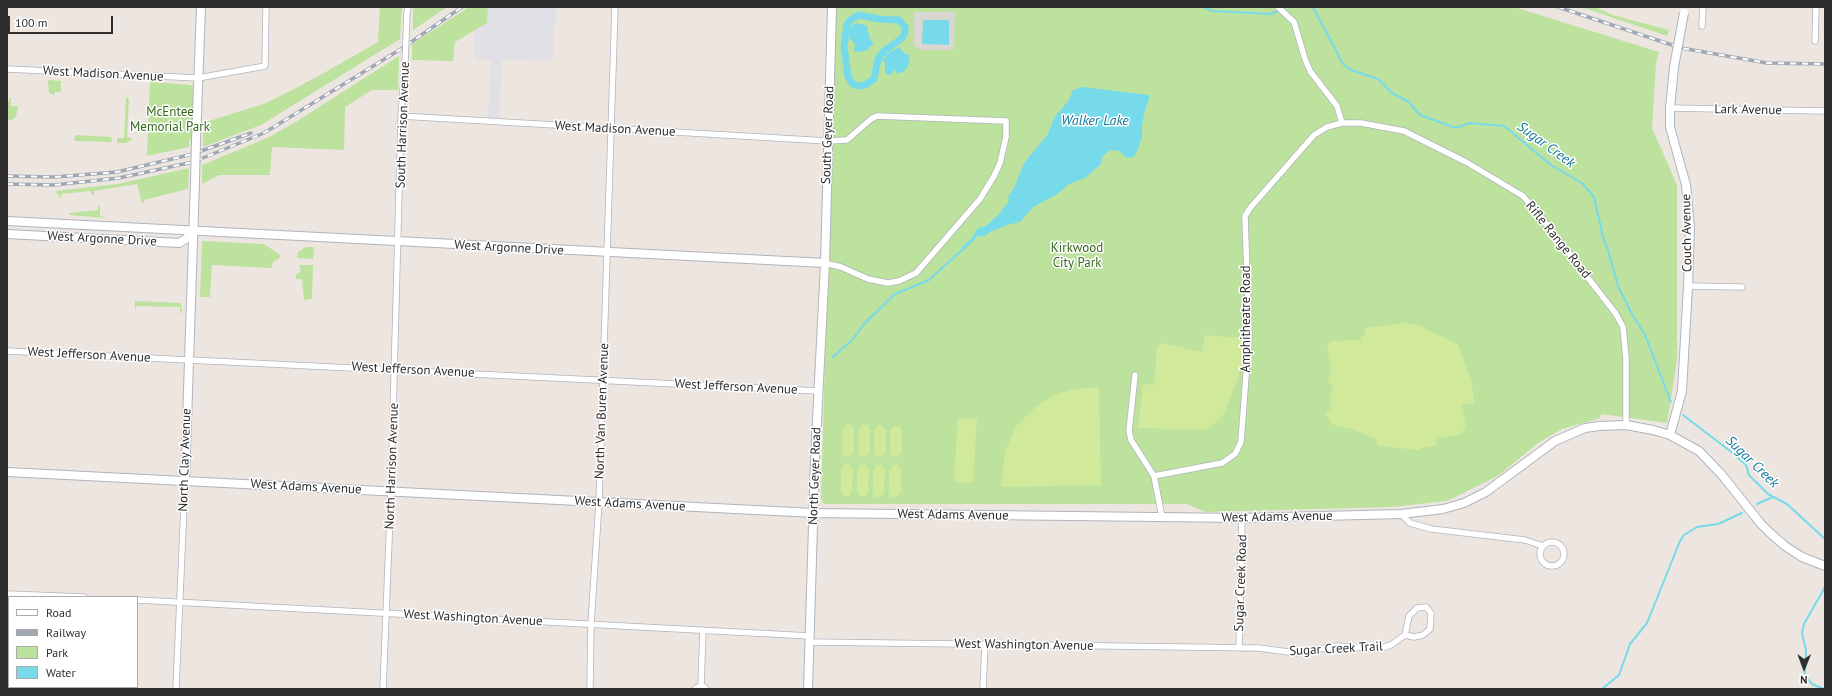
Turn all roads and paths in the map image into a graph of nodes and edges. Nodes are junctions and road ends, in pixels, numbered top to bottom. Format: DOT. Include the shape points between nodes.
graph roads {
  1 [pos="201,7"];
  2 [pos="266,7"];
  3 [pos="615,7"];
  4 [pos="832,7"];
  5 [pos="1278,7"];
  6 [pos="1703,7"];
  7 [pos="1816,7"];
  8 [pos="408,10"];
  9 [pos="1684,10"];
  10 [pos="1702,26"];
  11 [pos="1815,41"];
  12 [pos="7,69"];
  13 [pos="198,78"];
  14 [pos="1670,108"];
  15 [pos="1825,111"];
  16 [pos="401,116"];
  17 [pos="1342,123"];
  18 [pos="610,129"];
  19 [pos="828,141"];
  20 [pos="7,221"];
  21 [pos="34,222"];
  22 [pos="77,225"];
  23 [pos="193,231"];
  24 [pos="7,234"];
  25 [pos="33,235"];
  26 [pos="76,237"];
  27 [pos="399,242"];
  28 [pos="607,252"];
  29 [pos="825,263"];
  30 [pos="1688,286"];
  31 [pos="1742,287"];
  32 [pos="7,351"];
  33 [pos="189,359"];
  34 [pos="395,369"];
  35 [pos="1135,375"];
  36 [pos="603,380"];
  37 [pos="818,391"];
  38 [pos="1626,425"];
  39 [pos="1670,435"];
  40 [pos="7,472"];
  41 [pos="1154,476"];
  42 [pos="184,481"];
  43 [pos="392,491"];
  44 [pos="599,502"];
  45 [pos="814,512"];
  46 [pos="1401,514"];
  47 [pos="1162,517"];
  48 [pos="1242,518"];
  49 [pos="1543,546"];
  50 [pos="1825,566"];
  51 [pos="7,594"];
  52 [pos="58,596"];
  53 [pos="138,600"];
  54 [pos="180,602"];
  55 [pos="386,614"];
  56 [pos="591,624"];
  57 [pos="703,630"];
  58 [pos="1405,635"];
  59 [pos="810,639"];
  60 [pos="985,644"];
  61 [pos="1239,648"];
  62 [pos="703,687"];
  63 [pos="176,689"];
  64 [pos="384,689"];
  65 [pos="590,689"];
  66 [pos="695,689"];
  67 [pos="808,689"];
  68 [pos="983,689"];
  1 -- 13 [label="street, North Clay Avenue"];
  2 -- 13 [label="street, West Madison Avenue" via="265,66"];
  3 -- 18 [label="street, North Van Buren Avenue"];
  4 -- 19 [label="street, South Geyer Road"];
  5 -- 17 [label="street" via="1294,22 1310,71 1337,106"];
  6 -- 10 [label="street"];
  7 -- 11 [label="street"];
  8 -- 16 [label="street, South Harrison Avenue, bridge"];
  9 -- 14 [label="street, Couch Avenue, bridge"];
  12 -- 13 [label="street, West Madison Avenue"];
  13 -- 23 [label="street, North Clay Avenue, bridge"];
  14 -- 15 [label="street, Lark Avenue"];
  14 -- 30 [label="street, Couch Avenue" via="1670,127 1686,185 1688,204"];
  16 -- 18 [label="street, West Madison Avenue"];
  16 -- 27 [label="street, South Harrison Avenue"];
  17 -- 38 [label="street, Rifle Range Road" via="1375,125 1404,131 1466,162 1523,196 1622,325 1626,359"];
  17 -- 41 [label="street, Amphitheatre Road" via="1314,135 1245,216 1249,335 1241,442 1235,454 1222,463"];
  18 -- 19 [label="street, West Madison Avenue"];
  18 -- 28 [label="street, North Van Buren Avenue"];
  19 -- 29 [label="street, South Geyer Road"];
  19 -- 29 [label="street, West Madison Avenue" via="847,140 877,116 1006,121 1006,137 1000,163 980,199 916,273 888,283 868,279"];
  20 -- 21 [label="street, West Argonne Drive"];
  21 -- 22 [label="street, West Argonne Drive"];
  21 -- 25 [label="street"];
  22 -- 23 [label="street, West Argonne Drive"];
  22 -- 26 [label="street"];
  23 -- 26 [label="street, West Argonne Drive" via="178,243"];
  23 -- 27 [label="street, West Argonne Drive"];
  23 -- 33 [label="street, North Clay Avenue"];
  24 -- 25 [label="street, West Argonne Drive"];
  25 -- 26 [label="street, West Argonne Drive"];
  27 -- 28 [label="street, West Argonne Drive"];
  27 -- 34 [label="street, North Harrison Avenue"];
  28 -- 29 [label="street, West Argonne Drive"];
  28 -- 36 [label="street, North Van Buren Avenue"];
  29 -- 37 [label="street, North Geyer Road"];
  30 -- 31 [label="street"];
  30 -- 39 [label="street, Couch Avenue" via="1682,391"];
  32 -- 33 [label="street, West Jefferson Avenue"];
  33 -- 34 [label="street, West Jefferson Avenue"];
  33 -- 42 [label="street, North Clay Avenue"];
  34 -- 36 [label="street, West Jefferson Avenue"];
  34 -- 43 [label="street, North Harrison Avenue"];
  35 -- 41 [label="street" via="1129,432 1131,440"];
  36 -- 37 [label="street, West Jefferson Avenue"];
  36 -- 44 [label="street, North Van Buren Avenue"];
  37 -- 45 [label="street, North Geyer Road"];
  38 -- 39 [label="street, West Adams Avenue"];
  38 -- 46 [label="street, West Adams Avenue" via="1585,428 1555,441 1486,492 1464,503 1437,511"];
  39 -- 50 [label="street, West Adams Avenue" via="1699,451 1761,524 1785,546 1802,557"];
  40 -- 42 [label="street, West Adams Avenue"];
  41 -- 47 [label="street"];
  42 -- 43 [label="street, West Adams Avenue"];
  42 -- 54 [label="street, North Clay Avenue"];
  43 -- 44 [label="street, West Adams Avenue"];
  43 -- 55 [label="street, North Harrison Avenue"];
  44 -- 45 [label="street, West Adams Avenue"];
  44 -- 56 [label="street, North Van Buren Avenue"];
  45 -- 47 [label="street, West Adams Avenue"];
  45 -- 59 [label="street, North Geyer Road"];
  46 -- 48 [label="street, West Adams Avenue"];
  46 -- 49 [label="street" via="1410,523 1431,529 1525,540"];
  47 -- 48 [label="street, West Adams Avenue"];
  48 -- 61 [label="street, Sugar Creek Road"];
  49 -- 49 [label="street" via="1540,555 1545,563 1554,565 1562,561 1564,552 1560,544 1551,542"];
  51 -- 52 [label="street"];
  53 -- 54 [label="street, West Washington Avenue"];
  54 -- 55 [label="street, West Washington Avenue"];
  54 -- 63 [label="street, North Clay Avenue"];
  55 -- 56 [label="street, West Washington Avenue"];
  55 -- 64 [label="street, North Harrison Avenue"];
  56 -- 57 [label="street, West Washington Avenue"];
  56 -- 65 [label="street, North Van Buren Avenue"];
  57 -- 59 [label="street, West Washington Avenue"];
  57 -- 62 [label="street"];
  58 -- 58 [label="street" via="1414,637 1430,630 1431,613 1426,607 1417,608 1409,616"];
  58 -- 61 [label="street, Sugar Creek Trail" via="1391,645 1371,650 1337,646 1296,653"];
  59 -- 60 [label="street, West Washington Avenue"];
  59 -- 67 [label="street, North Geyer Road"];
  60 -- 61 [label="street, West Washington Avenue"];
  60 -- 68 [label="street"];
  62 -- 66 [label="street"];
}
